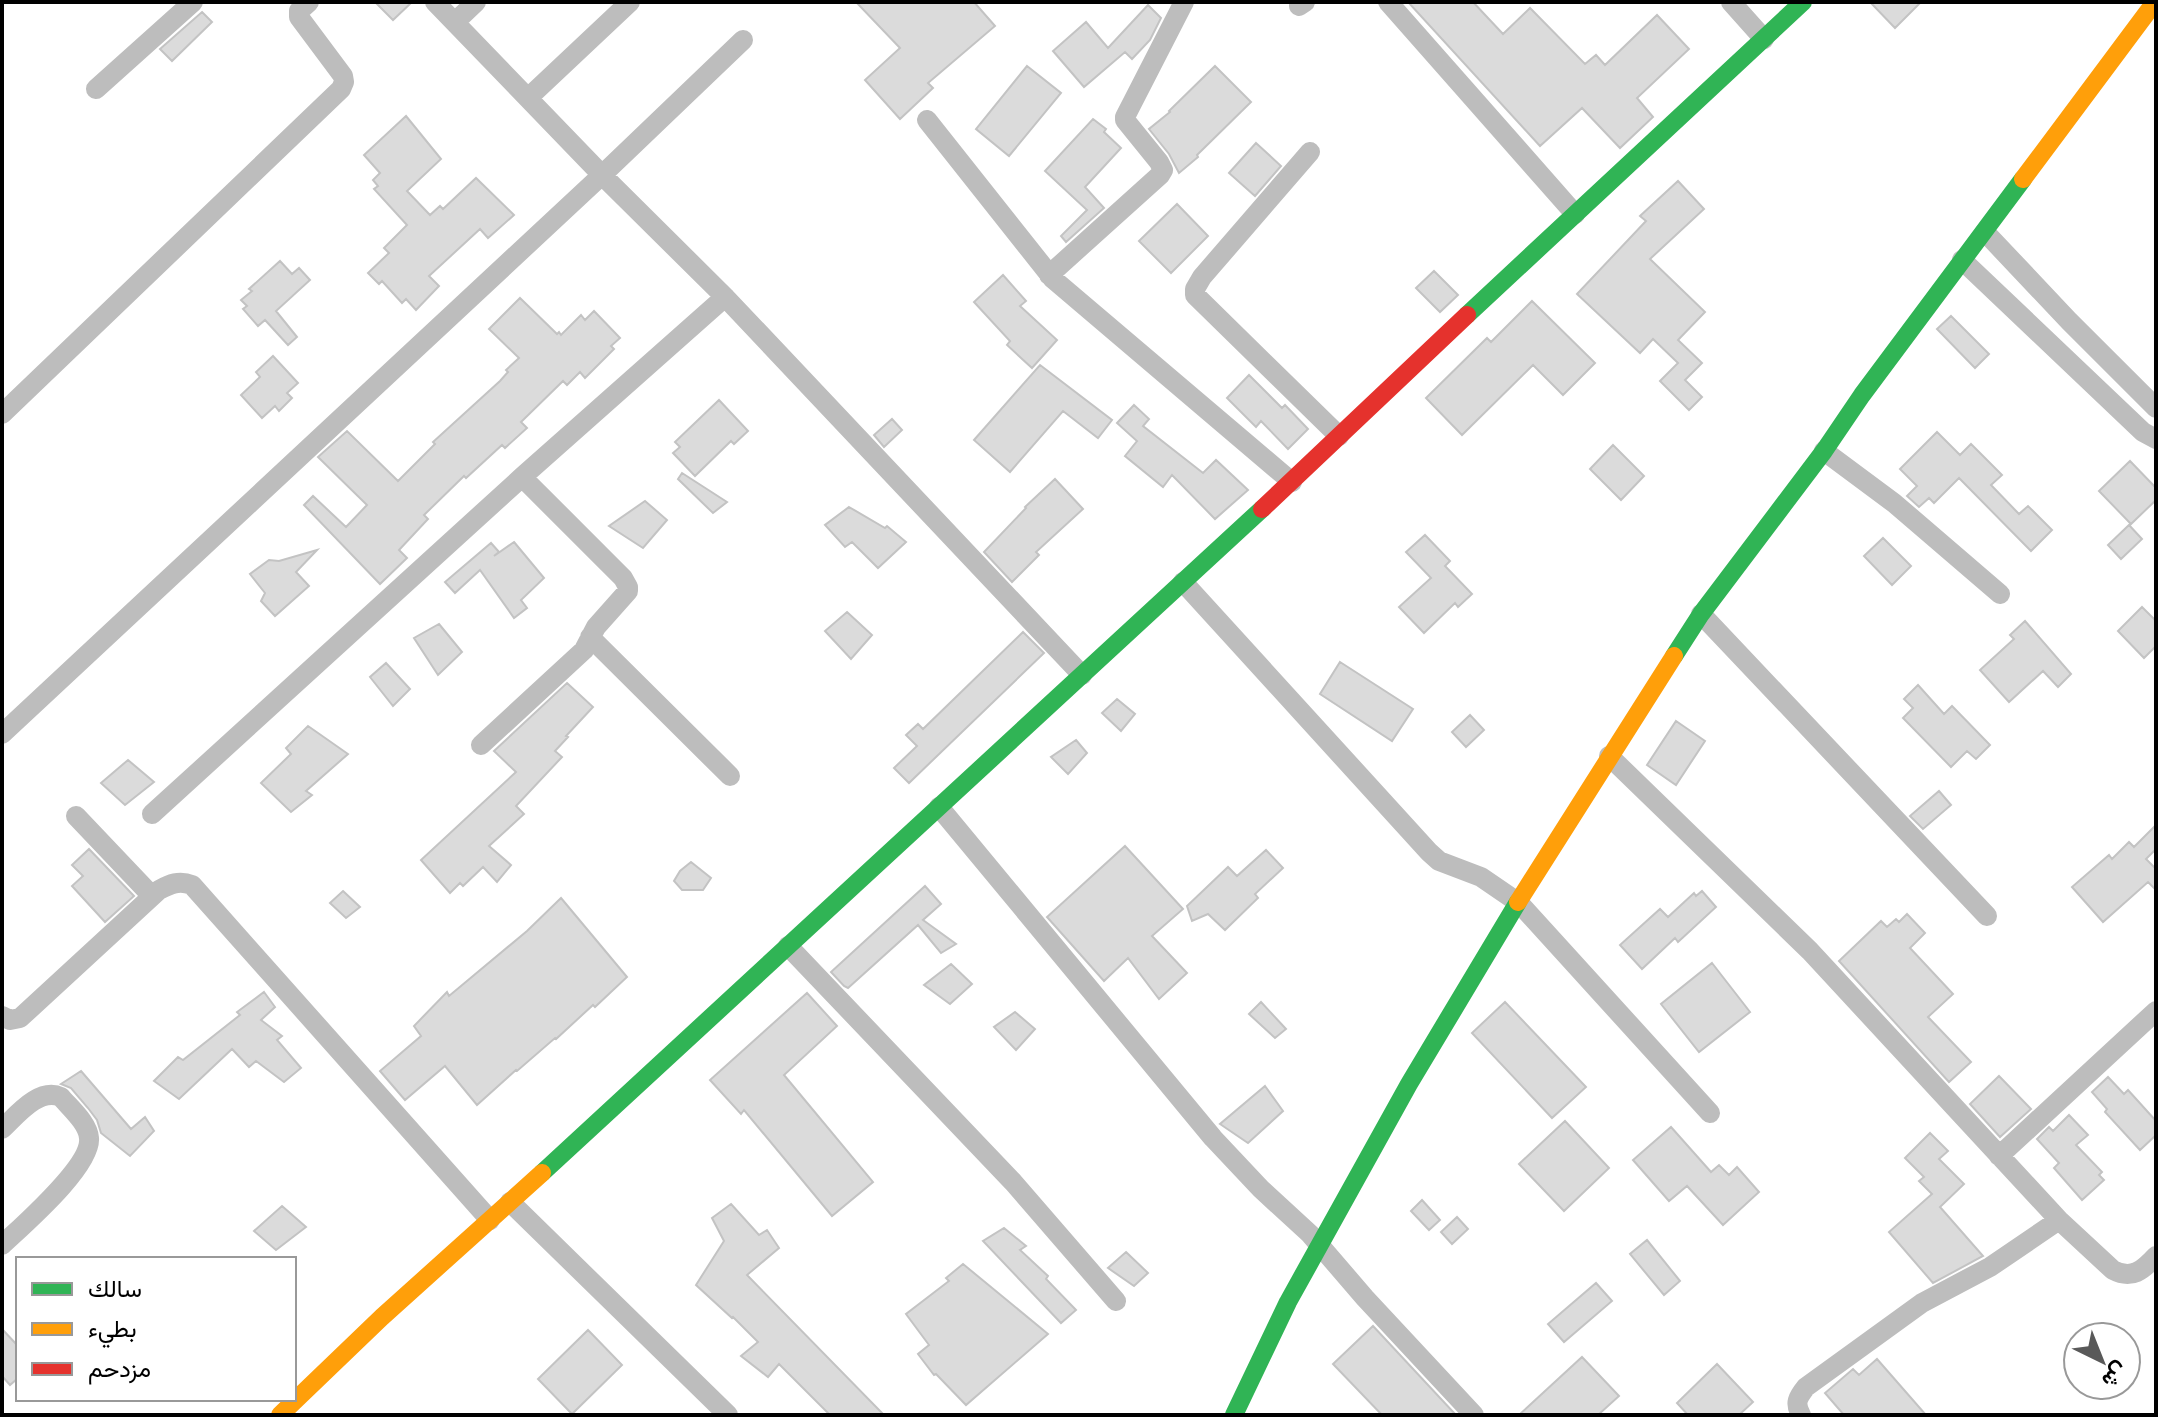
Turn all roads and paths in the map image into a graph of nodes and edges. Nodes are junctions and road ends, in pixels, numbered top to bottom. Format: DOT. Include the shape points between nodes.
graph roads {
  1 [pos="193,2"];
  2 [pos="309,2"];
  3 [pos="435,2"];
  4 [pos="476,2"];
  5 [pos="630,2"];
  6 [pos="1184,2"];
  7 [pos="1388,2"];
  8 [pos="1731,2"];
  9 [pos="1803,2"];
  10 [pos="2152,15"];
  11 [pos="455,22"];
  12 [pos="1764,39"];
  13 [pos="743,40"];
  14 [pos="96,89"];
  15 [pos="528,98"];
  16 [pos="927,120"];
  17 [pos="1310,152"];
  18 [pos="602,175"];
  19 [pos="1575,214"];
  20 [pos="1985,232"];
  21 [pos="1962,260"];
  22 [pos="1049,275"];
  23 [pos="725,297"];
  24 [pos="2156,408"];
  25 [pos="2,414"];
  26 [pos="1339,436"];
  27 [pos="2156,439"];
  28 [pos="1824,451"];
  29 [pos="522,477"];
  30 [pos="1292,482"];
  31 [pos="1183,582"];
  32 [pos="2000,594"];
  33 [pos="1701,614"];
  34 [pos="590,637"];
  35 [pos="1082,675"];
  36 [pos="2,734"];
  37 [pos="481,745"];
  38 [pos="1609,756"];
  39 [pos="730,776"];
  40 [pos="939,807"];
  41 [pos="152,814"];
  42 [pos="76,816"];
  43 [pos="152,896"];
  44 [pos="1519,903"];
  45 [pos="1987,916"];
  46 [pos="788,946"];
  47 [pos="2156,1011"];
  48 [pos="2,1016"];
  49 [pos="1710,1113"];
  50 [pos="2,1129"];
  51 [pos="1999,1156"];
  52 [pos="510,1202"];
  53 [pos="490,1220"];
  54 [pos="2059,1220"];
  55 [pos="2,1245"];
  56 [pos="1321,1245"];
  57 [pos="2156,1256"];
  58 [pos="1116,1301"];
  59 [pos="296,1400"];
  60 [pos="295,1401"];
  61 [pos="280,1415"];
  62 [pos="728,1415"];
  63 [pos="1234,1415"];
  64 [pos="1474,1415"];
  65 [pos="1801,1415"];
  1 -- 14 [label="street"];
  2 -- 25 [label="street" via="299,17 343,76 341,89"];
  3 -- 11 [label="street"];
  4 -- 11 [label="street"];
  5 -- 15 [label="street"];
  6 -- 22 [label="street" via="1125,117 1163,170"];
  7 -- 19 [label="street"];
  8 -- 12 [label="street"];
  9 -- 12 [label="main road"];
  10 -- 20 [label="main road"];
  11 -- 15 [label="street"];
  12 -- 19 [label="main road"];
  13 -- 18 [label="street"];
  15 -- 18 [label="street"];
  16 -- 22 [label="street"];
  17 -- 26 [label="street" via="1202,277 1195,295"];
  18 -- 23 [label="street"];
  18 -- 36 [label="street"];
  19 -- 26 [label="main road"];
  20 -- 21 [label="main road"];
  20 -- 24 [label="street"];
  21 -- 27 [label="street"];
  21 -- 28 [label="main road"];
  22 -- 30 [label="street"];
  23 -- 29 [label="street"];
  23 -- 35 [label="street"];
  26 -- 30 [label="main road"];
  28 -- 32 [label="street"];
  28 -- 33 [label="main road"];
  29 -- 34 [label="street" via="627,582 626,595"];
  29 -- 41 [label="street"];
  30 -- 31 [label="main road"];
  31 -- 35 [label="main road"];
  31 -- 44 [label="street" via="1439,861 1481,877"];
  33 -- 38 [label="main road"];
  33 -- 45 [label="street"];
  34 -- 37 [label="street" via="579,656"];
  34 -- 39 [label="street"];
  35 -- 40 [label="main road"];
  38 -- 44 [label="main road"];
  38 -- 51 [label="street" via="1810,951"];
  40 -- 46 [label="main road"];
  40 -- 56 [label="street" via="1213,1138"];
  42 -- 43 [label="street"];
  43 -- 48 [label="street" via="20,1018"];
  43 -- 53 [label="street" via="171,883 184,882 197,890"];
  44 -- 49 [label="street"];
  44 -- 56 [label="main road" via="1409,1084"];
  46 -- 52 [label="main road"];
  46 -- 58 [label="street" via="1013,1182"];
  47 -- 51 [label="street"];
  50 -- 55 [label="street" via="32,1102 56,1094 87,1129 89,1149 60,1188"];
  51 -- 54 [label="street"];
  52 -- 53 [label="main road"];
  52 -- 62 [label="street"];
  53 -- 59 [label="main road"];
  54 -- 57 [label="street" via="2121,1274 2144,1270"];
  54 -- 65 [label="street" via="1990,1267 1922,1303 1806,1387 1796,1407"];
  56 -- 63 [label="main road"];
  56 -- 64 [label="street"];
  60 -- 61 [label="main road"];
}
